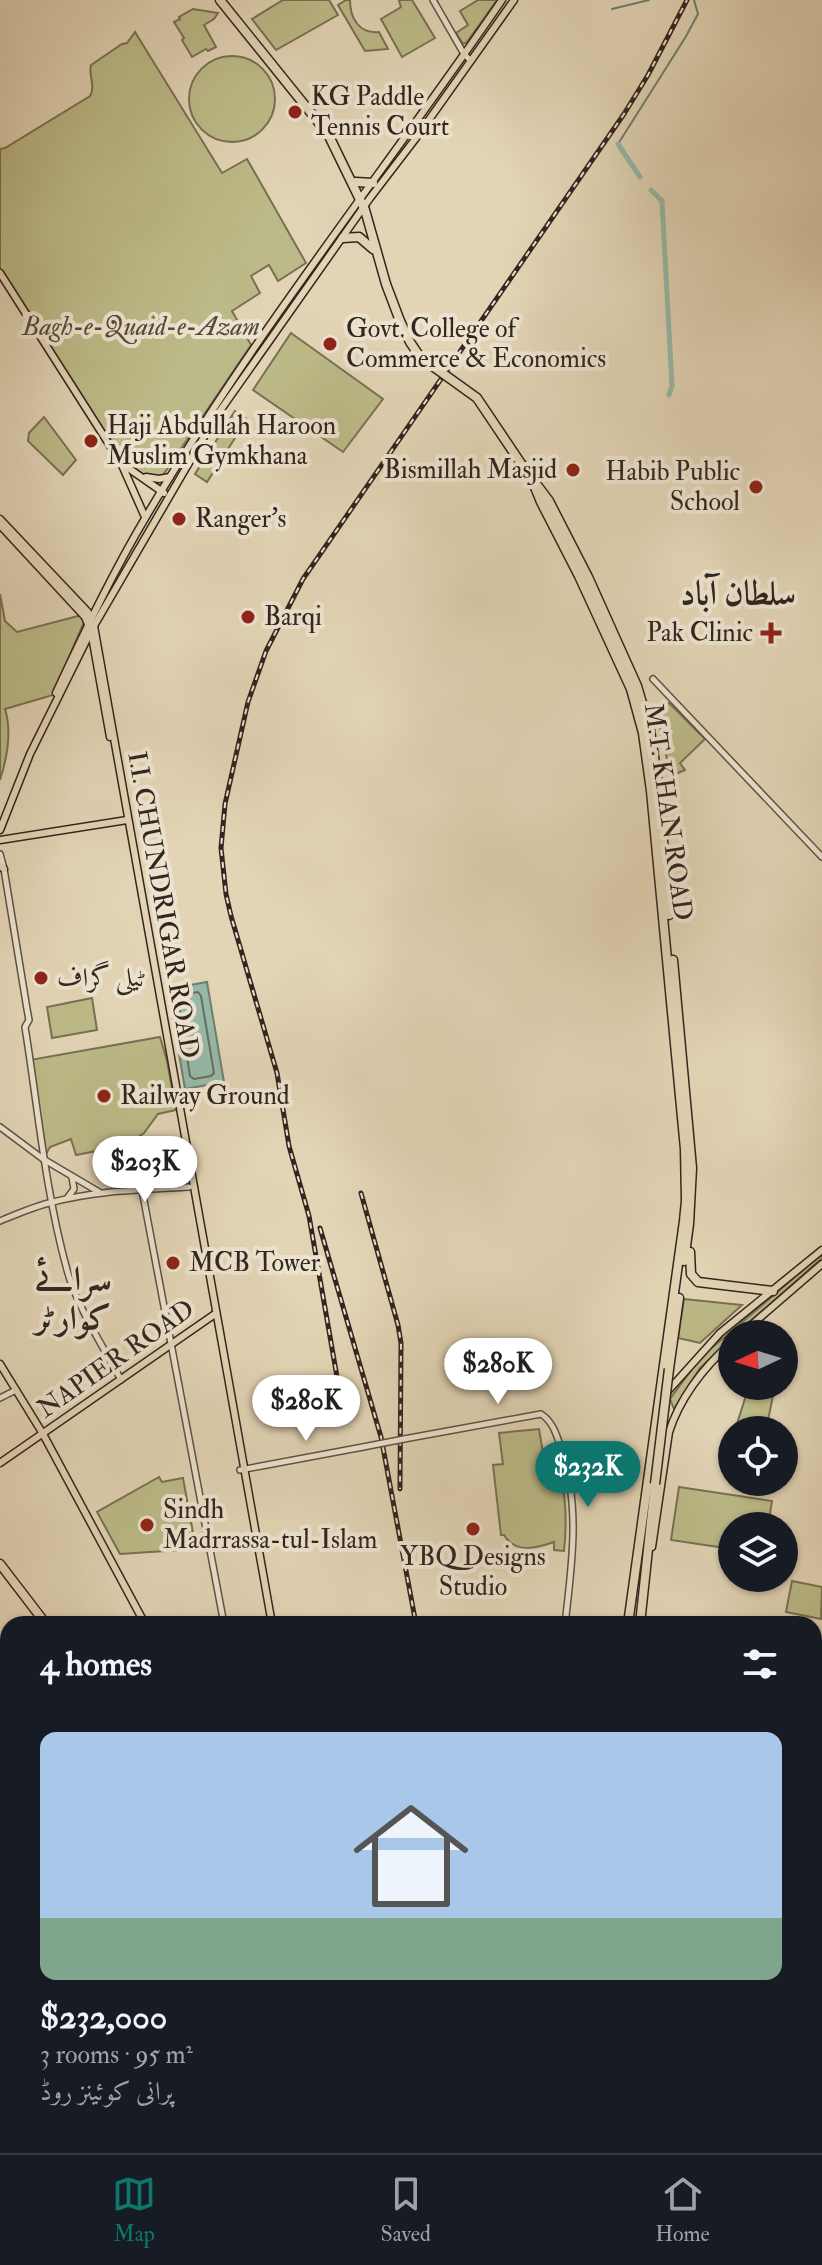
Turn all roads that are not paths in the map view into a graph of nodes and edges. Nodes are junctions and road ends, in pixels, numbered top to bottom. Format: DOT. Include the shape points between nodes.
graph roads {
  1 [pos="222,0"];
  2 [pos="433,0"];
  3 [pos="502,0"];
  4 [pos="514,0"];
  5 [pos="464,54"];
  6 [pos="471,61"];
  7 [pos="373,183"];
  8 [pos="363,198"];
  9 [pos="343,238"];
  10 [pos="378,257"];
  11 [pos="0,274"];
  12 [pos="398,316"];
  13 [pos="121,463"];
  14 [pos="142,476"];
  15 [pos="170,477"];
  16 [pos="532,480"];
  17 [pos="161,491"];
  18 [pos="168,496"];
  19 [pos="145,517"];
  20 [pos="0,519"];
  21 [pos="152,522"];
  22 [pos="0,525"];
  23 [pos="91,625"];
  24 [pos="653,679"];
  25 [pos="126,821"];
  26 [pos="0,828"];
  27 [pos="0,840"];
  28 [pos="0,854"];
  29 [pos="822,857"];
  30 [pos="2,867"];
  31 [pos="0,1127"];
  32 [pos="43,1159"];
  33 [pos="72,1176"];
  34 [pos="189,1187"];
  35 [pos="142,1190"];
  36 [pos="100,1193"];
  37 [pos="66,1199"];
  38 [pos="51,1202"];
  39 [pos="0,1221"];
  40 [pos="689,1224"];
  41 [pos="822,1250"];
  42 [pos="822,1264"];
  43 [pos="678,1283"];
  44 [pos="773,1291"];
  45 [pos="214,1315"];
  46 [pos="757,1320"];
  47 [pos="170,1346"];
  48 [pos="718,1355"];
  49 [pos="0,1364"];
  50 [pos="121,1380"];
  51 [pos="16,1390"];
  52 [pos="0,1398"];
  53 [pos="656,1412"];
  54 [pos="43,1434"];
  55 [pos="0,1463"];
  56 [pos="242,1470"];
  57 [pos="0,1564"];
  58 [pos="645,1585"];
  59 [pos="40,1616"];
  60 [pos="141,1616"];
  61 [pos="222,1616"];
  62 [pos="269,1616"];
  63 [pos="566,1616"];
  64 [pos="632,1616"];
  65 [pos="641,1616"];
  1 -- 8 [label="highway" via="320,122"];
  2 -- 5 [label="street"];
  3 -- 5 [label="main road"];
  4 -- 6 [label="main road"];
  5 -- 6 [label="street"];
  5 -- 7 [label="main road"];
  6 -- 8 [label="main road"];
  7 -- 8 [label="highway"];
  7 -- 8 [label="main road"];
  8 -- 9 [label="main road"];
  8 -- 10 [label="highway"];
  8 -- 12 [label="highway"];
  8 -- 15 [label="main road"];
  9 -- 10 [label="highway" via="363,239"];
  9 -- 18 [label="main road" via="215,418"];
  10 -- 12 [label="highway"];
  11 -- 13 [label="main road"];
  12 -- 16 [label="highway, bridge" via="420,357 477,398"];
  13 -- 14 [label="main road"];
  13 -- 19 [label="main road"];
  14 -- 15 [label="main road"];
  14 -- 17 [label="main road"];
  15 -- 17 [label="main road"];
  16 -- 40 [label="highway, M.T. KHAN ROAD" via="549,501 622,650 650,730 691,1153"];
  16 -- 43 [label="highway, M.T. KHAN ROAD" via="616,654 643,733 685,1149"];
  17 -- 18 [label="main road"];
  17 -- 19 [label="main road"];
  18 -- 21 [label="main road"];
  19 -- 21 [label="main road"];
  19 -- 23 [label="main road"];
  20 -- 23 [label="main road" via="88,612"];
  21 -- 23 [label="main road"];
  22 -- 23 [label="main road"];
  23 -- 25 [label="main road, I.I. CHUNDRIGAR ROAD"];
  23 -- 26 [label="main road" via="29,753"];
  24 -- 29 [label="street"];
  25 -- 27 [label="main road"];
  25 -- 34 [label="main road, I.I. CHUNDRIGAR ROAD"];
  25 -- 45 [label="main road, I.I. CHUNDRIGAR ROAD"];
  28 -- 30 [label="street"];
  30 -- 32 [label="street" via="29,1020 25,1027"];
  31 -- 32 [label="street"];
  32 -- 33 [label="street"];
  32 -- 38 [label="street"];
  33 -- 36 [label="street"];
  33 -- 37 [label="street" via="74,1189"];
  34 -- 35 [label="street"];
  34 -- 45 [label="main road, I.I. CHUNDRIGAR ROAD"];
  35 -- 36 [label="street"];
  35 -- 47 [label="street"];
  36 -- 37 [label="street"];
  37 -- 38 [label="street"];
  38 -- 39 [label="street"];
  38 -- 50 [label="street" via="71,1280"];
  40 -- 43 [label="highway, M.T. KHAN ROAD"];
  40 -- 44 [label="highway" via="689,1268 698,1282"];
  41 -- 44 [label="main road"];
  42 -- 46 [label="main road"];
  43 -- 53 [label="highway, M.T. KHAN ROAD"];
  43 -- 58 [label="highway, M.T. KHAN ROAD, bridge"];
  44 -- 53 [label="main road" via="705,1348 660,1400"];
  45 -- 47 [label="main road, NAPIER ROAD"];
  45 -- 56 [label="main road, I.I. CHUNDRIGAR ROAD"];
  47 -- 50 [label="main road, NAPIER ROAD"];
  47 -- 61 [label="street"];
  48 -- 58 [label="main road" via="692,1385 669,1432"];
  49 -- 51 [label="main road"];
  50 -- 54 [label="main road, NAPIER ROAD"];
  51 -- 52 [label="street"];
  51 -- 54 [label="main road"];
  53 -- 64 [label="highway, M.T. KHAN ROAD"];
  54 -- 55 [label="main road, NAPIER ROAD"];
  54 -- 60 [label="main road"];
  56 -- 62 [label="main road, I.I. CHUNDRIGAR ROAD"];
  56 -- 63 [label="street, bridge" via="541,1414 556,1433 572,1489"];
  57 -- 59 [label="highway"];
  58 -- 65 [label="highway, M.T. KHAN ROAD"];
}
